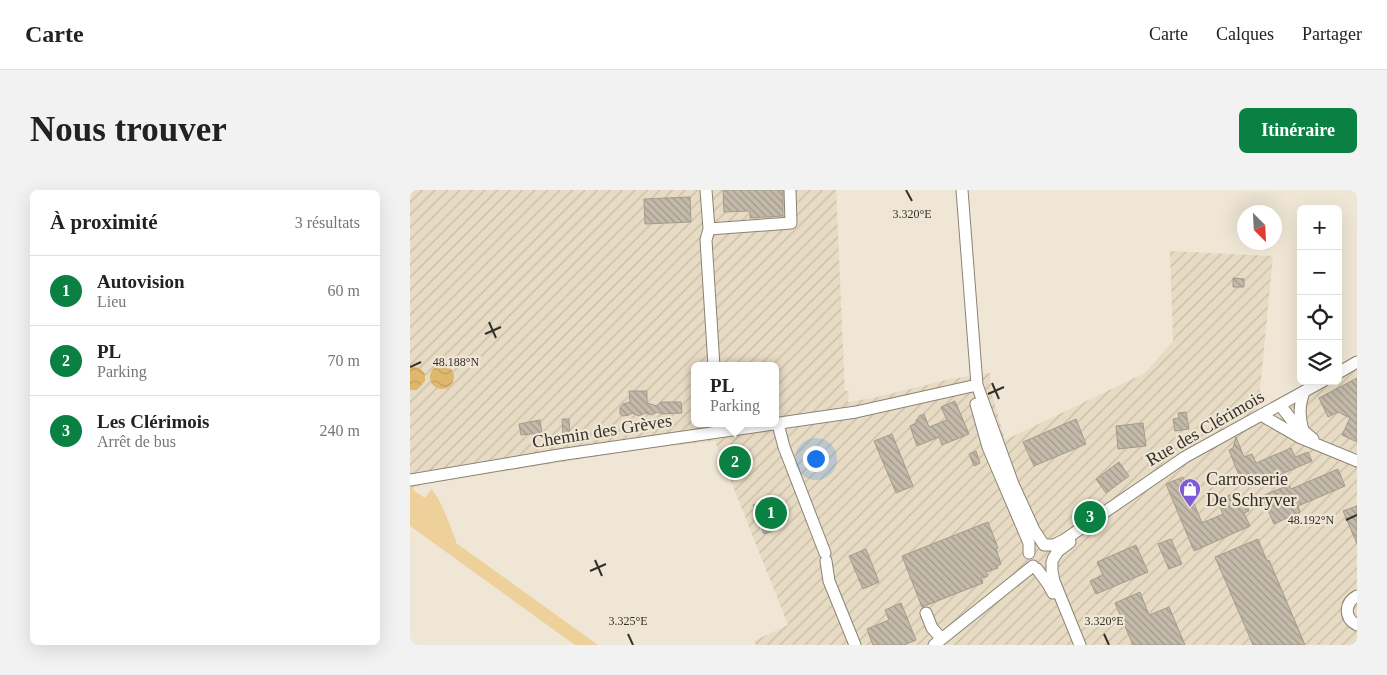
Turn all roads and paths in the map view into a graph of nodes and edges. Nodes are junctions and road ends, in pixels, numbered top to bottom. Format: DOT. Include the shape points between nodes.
graph roads {
  1 [pos="706,190"];
  2 [pos="790,190"];
  3 [pos="962,190"];
  4 [pos="969,190"];
  5 [pos="709,229"];
  6 [pos="970,276"];
  7 [pos="714,362"];
  8 [pos="1357,362"];
  9 [pos="1342,371"];
  10 [pos="1316,385"];
  11 [pos="977,386"];
  12 [pos="1304,392"];
  13 [pos="1280,405"];
  14 [pos="1262,414"];
  15 [pos="779,424"];
  16 [pos="720,427"];
  17 [pos="779,427"];
  18 [pos="1303,430"];
  19 [pos="1318,444"];
  20 [pos="1357,461"];
  21 [pos="410,480"];
  22 [pos="1125,497"];
  23 [pos="1044,545"];
  24 [pos="1029,553"];
  25 [pos="1053,560"];
  26 [pos="1035,568"];
  27 [pos="1357,596"];
  28 [pos="926,613"];
  29 [pos="1357,625"];
  30 [pos="938,641"];
  31 [pos="1079,643"];
  32 [pos="855,645"];
  1 -- 5 [label="street"];
  2 -- 5 [label="street" via="791,223"];
  3 -- 6 [label="street"];
  4 -- 6 [label="street"];
  5 -- 7 [label="street" via="706,240"];
  6 -- 11 [label="street"];
  8 -- 9 [label="street"];
  10 -- 12 [label="street, Rue des Clérimois"];
  11 -- 15 [label="street, Chemin des Grèves" via="856,412"];
  11 -- 23 [label="street" via="1013,484"];
  11 -- 24 [label="street" via="974,397 988,447 1029,543"];
  12 -- 13 [label="street, Rue des Clérimois"];
  12 -- 18 [label="street" via="1299,407"];
  13 -- 14 [label="street, Rue des Clérimois"];
  13 -- 18 [label="street"];
  14 -- 19 [label="street" via="1293,434"];
  14 -- 22 [label="street, Rue des Clérimois" via="1185,457"];
  16 -- 21 [label="street, Chemin des Grèves"];
  17 -- 32 [label="street" via="825,557 829,581"];
  18 -- 19 [label="street"];
  19 -- 20 [label="street"];
  22 -- 23 [label="street, Rue des Clérimois" via="1064,540"];
  22 -- 25 [label="street, Rue des Clérimois" via="1058,551"];
  23 -- 24 [label="street" via="1033,547"];
  23 -- 25 [label="street" via="1051,549"];
  24 -- 26 [label="street" via="1029,560"];
  25 -- 26 [label="street" via="1048,567"];
  25 -- 31 [label="street" via="1054,581"];
  26 -- 30 [label="street" via="970,623"];
  26 -- 31 [label="street" via="1048,584"];
  27 -- 29 [label="street" via="1350,601 1347,611 1350,620"];
  28 -- 30 [label="street"];
}
